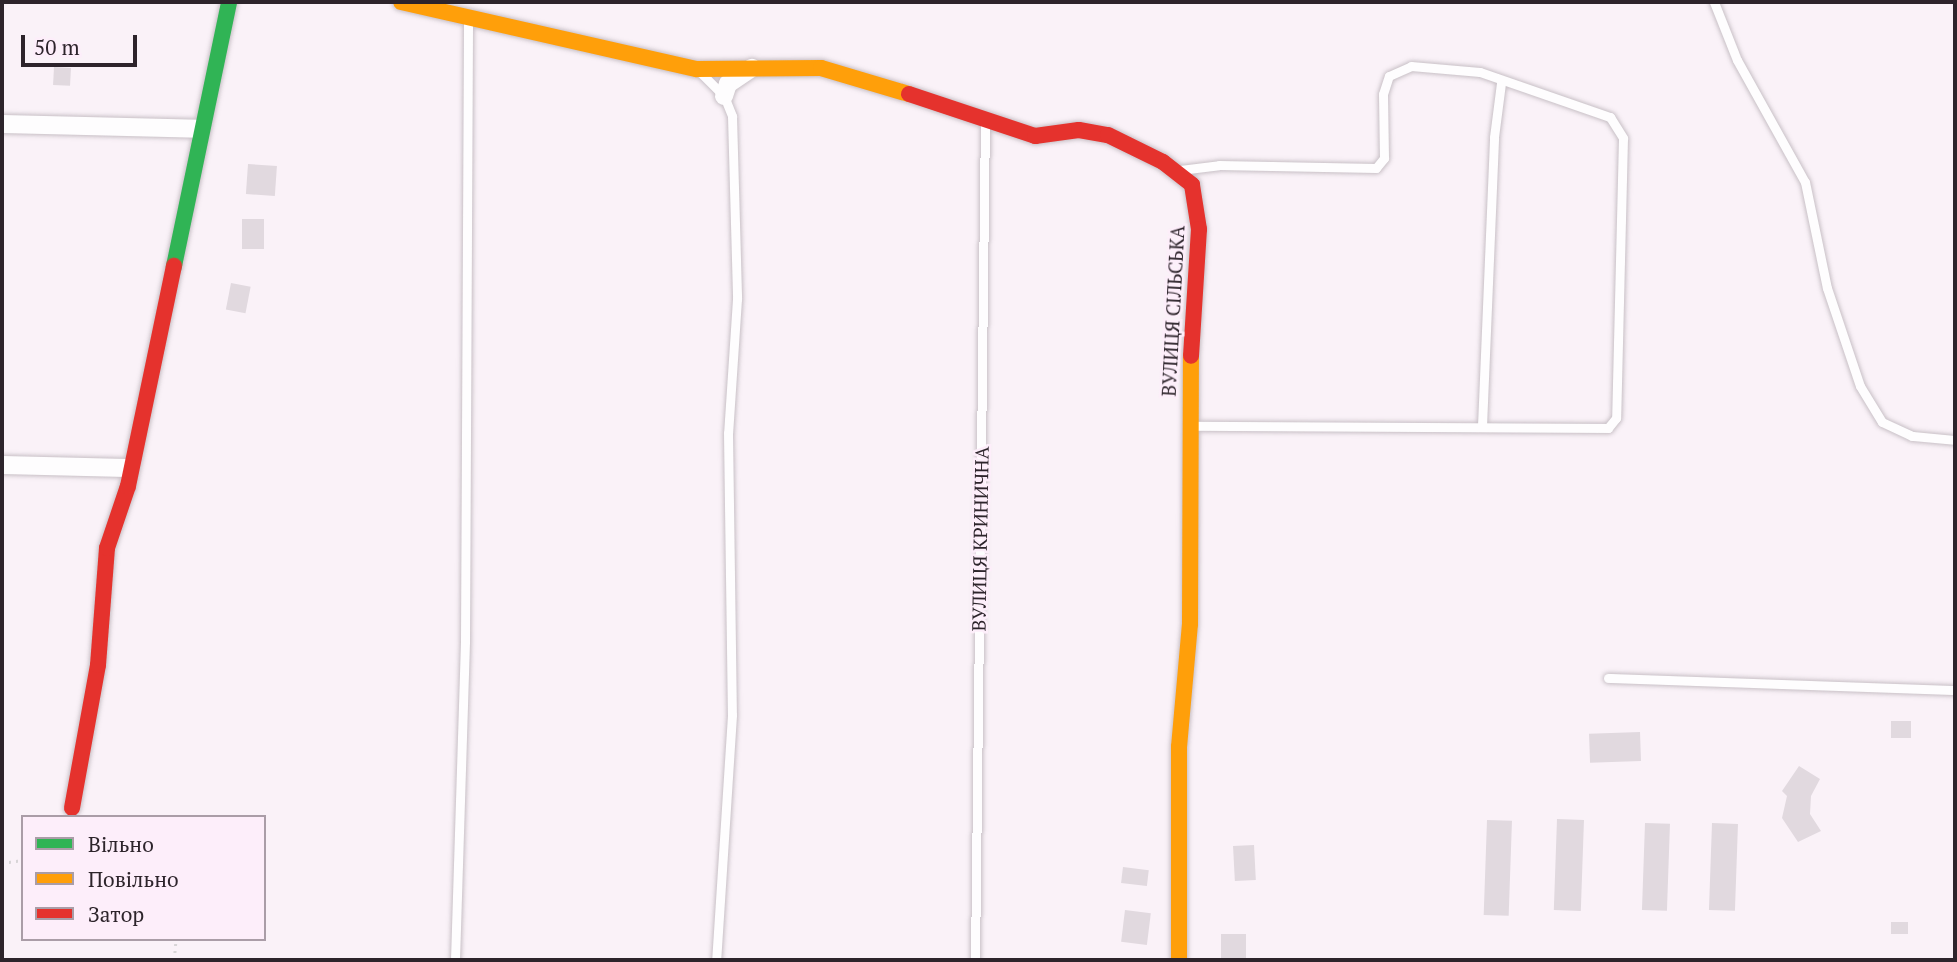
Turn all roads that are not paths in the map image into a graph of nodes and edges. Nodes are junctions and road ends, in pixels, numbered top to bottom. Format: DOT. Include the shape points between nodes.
graph roads {
  1 [pos="229,2"];
  2 [pos="401,2"];
  3 [pos="1714,2"];
  4 [pos="466,18"];
  5 [pos="755,67"];
  6 [pos="697,69"];
  7 [pos="1501,83"];
  8 [pos="724,96"];
  9 [pos="985,117"];
  10 [pos="2,124"];
  11 [pos="200,129"];
  12 [pos="1177,171"];
  13 [pos="1191,426"];
  14 [pos="1482,426"];
  15 [pos="1955,440"];
  16 [pos="2,465"];
  17 [pos="128,467"];
  18 [pos="1608,678"];
  19 [pos="1955,691"];
  20 [pos="72,808"];
  21 [pos="455,960"];
  22 [pos="716,960"];
  23 [pos="975,960"];
  24 [pos="1179,960"];
  1 -- 11 [label="street"];
  2 -- 4 [label="street, ВУЛИЦЯ СІЛЬСЬКА"];
  3 -- 15 [label="lane" via="1737,60 1805,182 1827,288 1860,386 1882,422 1912,436"];
  4 -- 6 [label="street, ВУЛИЦЯ СІЛЬСЬКА"];
  4 -- 21 [label="lane" via="471,72 463,305 465,642"];
  5 -- 6 [label="street, ВУЛИЦЯ СІЛЬСЬКА"];
  5 -- 8 [label="street" via="728,84"];
  5 -- 9 [label="street, ВУЛИЦЯ СІЛЬСЬКА" via="821,68"];
  6 -- 8 [label="lane"];
  7 -- 12 [label="lane" via="1480,72 1442,67 1411,66 1390,76 1382,94 1384,158 1368,170 1278,165"];
  7 -- 14 [label="lane" via="1494,137"];
  7 -- 14 [label="lane" via="1610,117 1622,128 1616,418 1601,430"];
  8 -- 22 [label="lane" via="732,126 737,299 728,433 732,715"];
  9 -- 12 [label="street, ВУЛИЦЯ СІЛЬСЬКА" via="1035,136 1079,130 1108,135"];
  9 -- 23 [label="lane, ВУЛИЦЯ КРИНИЧНА"];
  10 -- 11 [label="street"];
  11 -- 17 [label="street"];
  12 -- 13 [label="street, ВУЛИЦЯ СІЛЬСЬКА" via="1192,185 1199,219"];
  13 -- 14 [label="lane"];
  13 -- 24 [label="street, ВУЛИЦЯ СІЛЬСЬКА" via="1186,523 1190,624 1179,747"];
  16 -- 17 [label="street"];
  17 -- 20 [label="street" via="128,486 103,574 98,665"];
  18 -- 19 [label="lane"];
}
